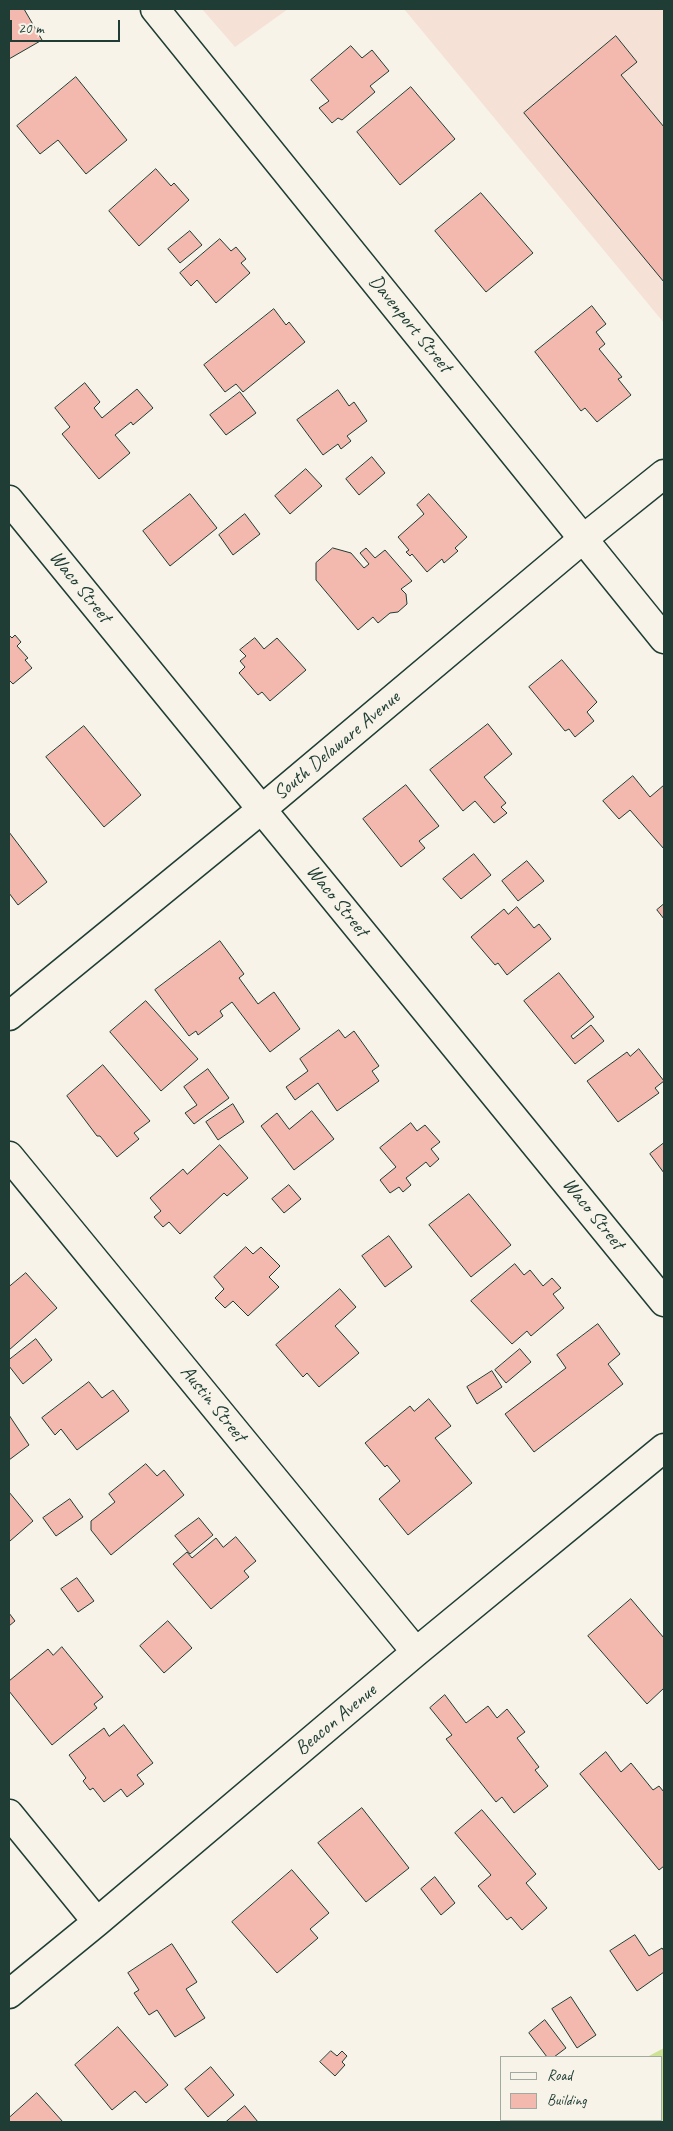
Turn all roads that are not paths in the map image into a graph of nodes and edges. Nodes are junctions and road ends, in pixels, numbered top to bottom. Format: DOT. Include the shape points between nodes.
graph roads {
  1 [pos="155,9"];
  2 [pos="664,474"];
  3 [pos="9,500"];
  4 [pos="583,539"];
  5 [pos="664,639"];
  6 [pos="262,810"];
  7 [pos="9,1016"];
  8 [pos="9,1156"];
  9 [pos="664,1302"];
  10 [pos="664,1448"];
  11 [pos="416,1652"];
  12 [pos="9,1814"];
  13 [pos="97,1922"];
  14 [pos="9,1994"];
  1 -- 4 [label="street, Davenport Street"];
  2 -- 4 [label="street, South Delaware Avenue"];
  3 -- 6 [label="street, Waco Street"];
  4 -- 5 [label="street, Davenport Street"];
  4 -- 6 [label="street, South Delaware Avenue"];
  6 -- 7 [label="street, South Delaware Avenue"];
  6 -- 9 [label="street, Waco Street"];
  8 -- 11 [label="street, Austin Street"];
  10 -- 11 [label="street, Beacon Avenue"];
  11 -- 13 [label="street, Beacon Avenue"];
  12 -- 13 [label="street"];
  13 -- 14 [label="street, Beacon Avenue"];
}
